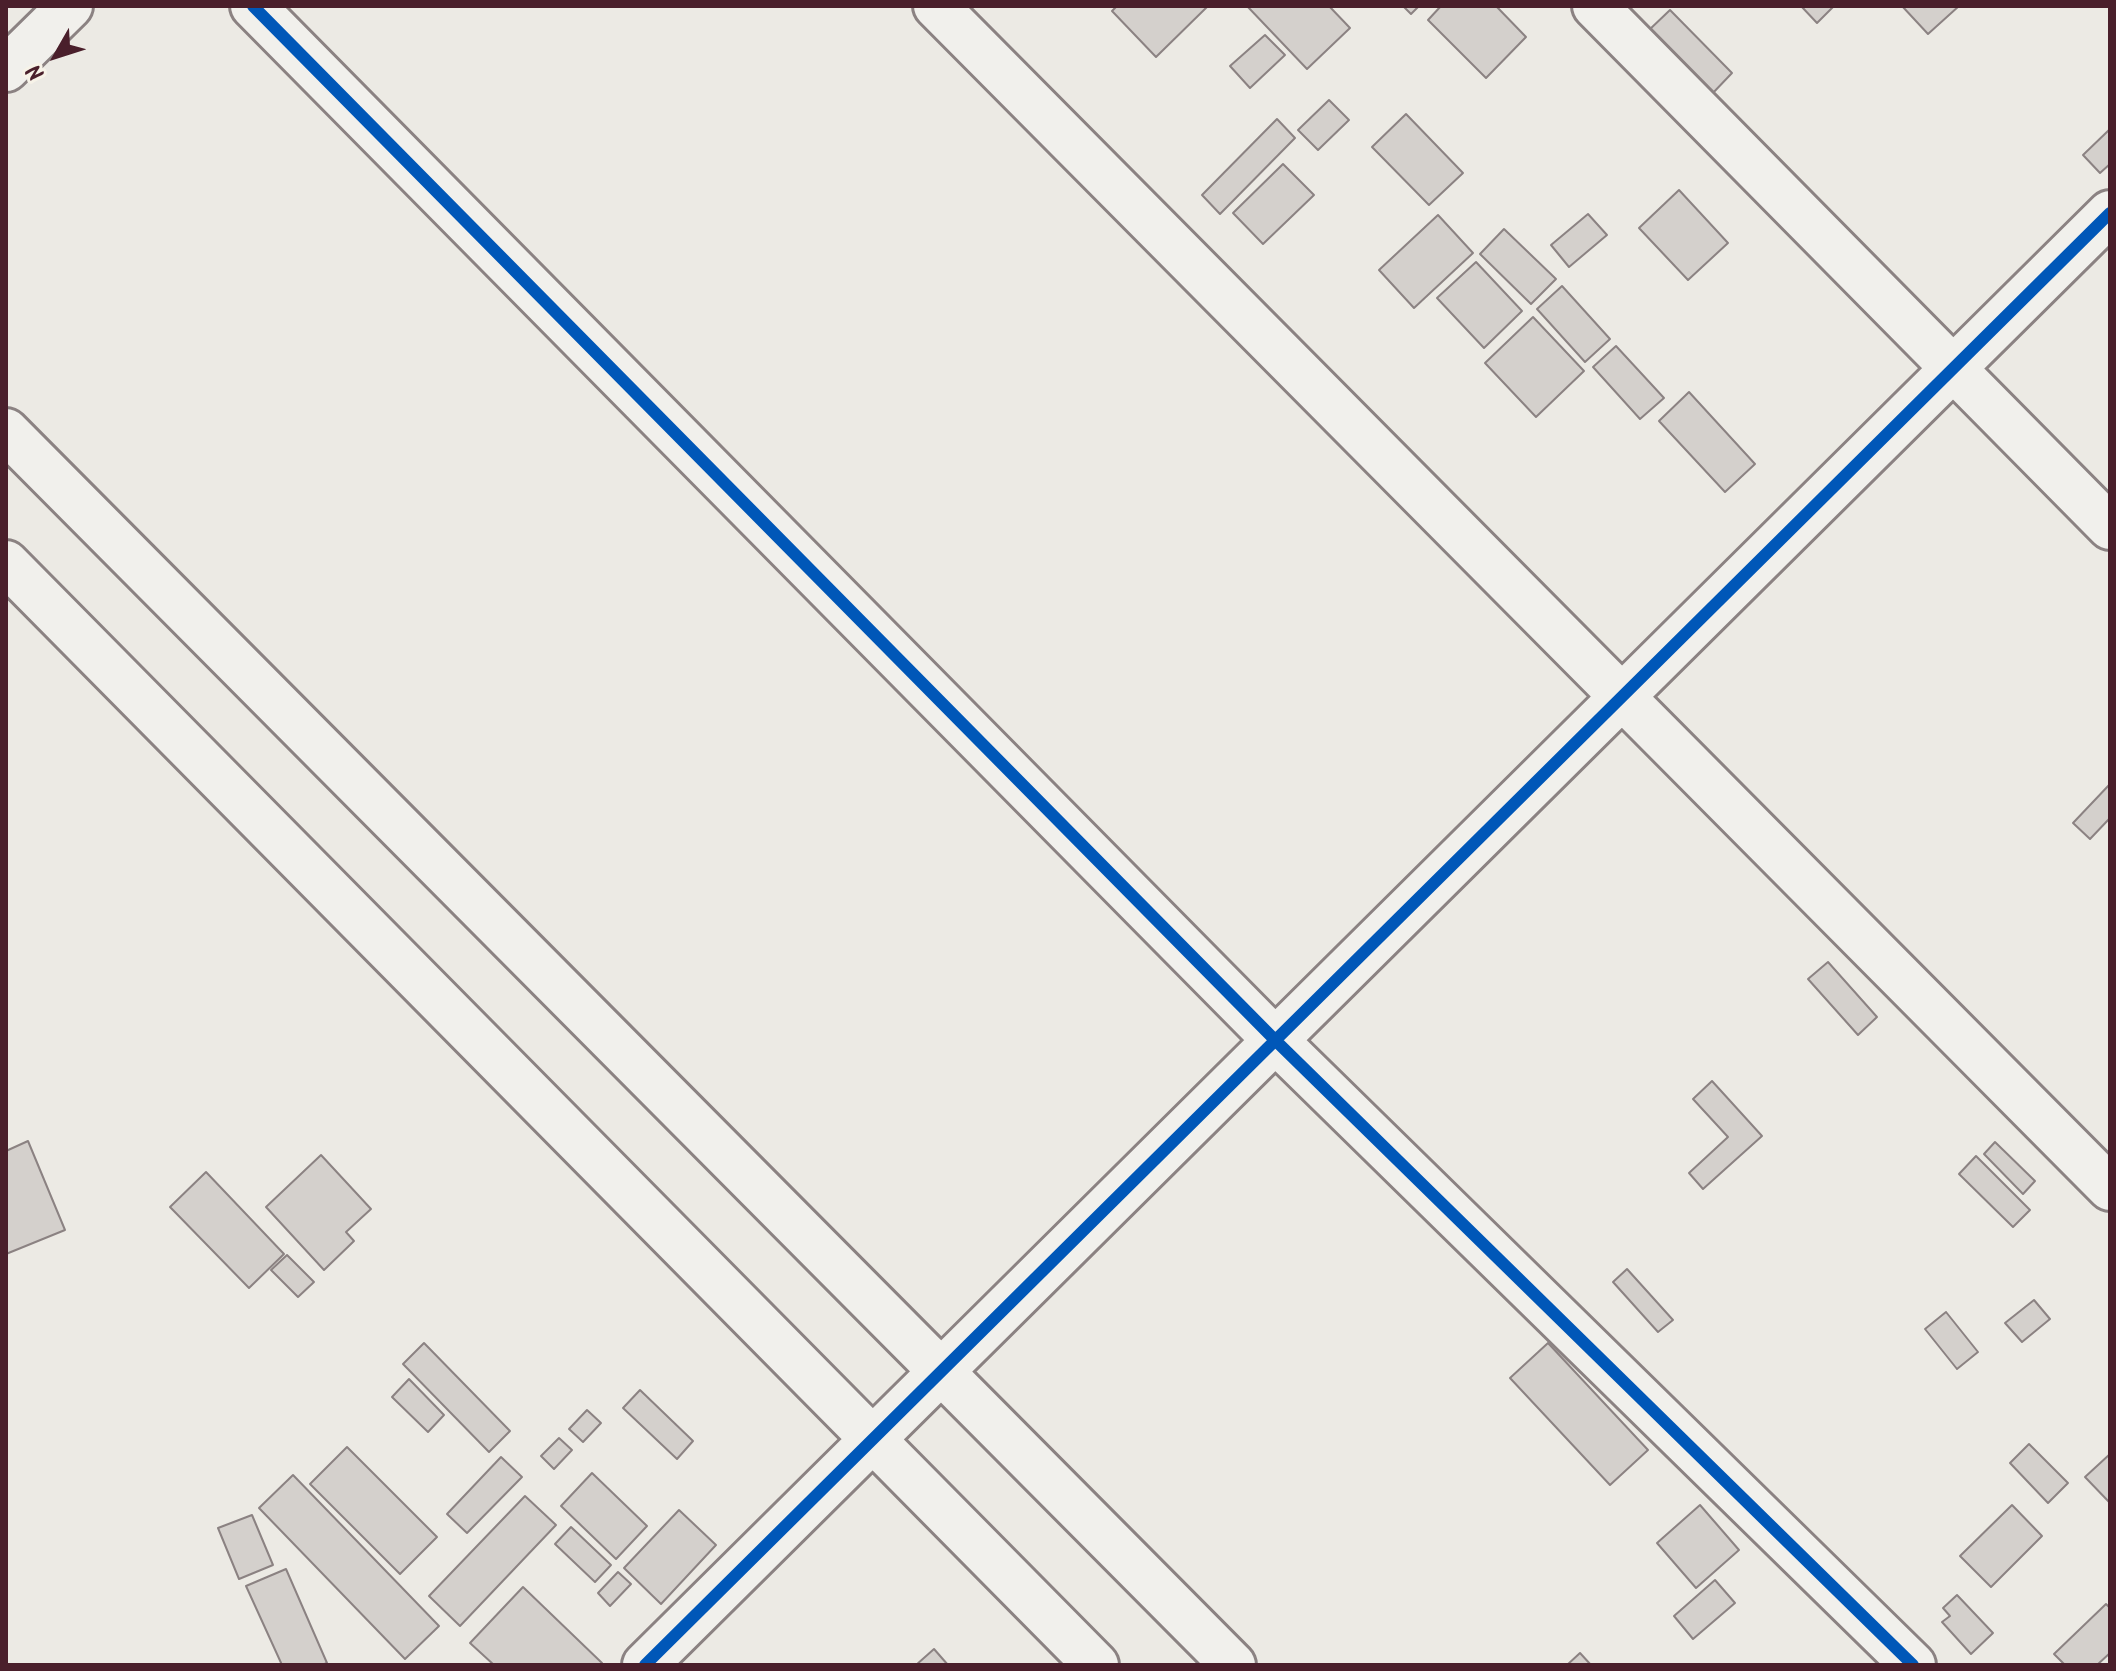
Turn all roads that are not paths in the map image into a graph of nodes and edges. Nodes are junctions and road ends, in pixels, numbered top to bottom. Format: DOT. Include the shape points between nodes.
graph roads {
  1 [pos="70,6"];
  2 [pos="253,6"];
  3 [pos="936,6"];
  4 [pos="1595,6"];
  5 [pos="6,69"];
  6 [pos="2110,213"];
  7 [pos="1953,368"];
  8 [pos="6,431"];
  9 [pos="2110,527"];
  10 [pos="6,563"];
  11 [pos="1620,698"];
  12 [pos="1275,1040"];
  13 [pos="2110,1188"];
  14 [pos="941,1371"];
  15 [pos="873,1439"];
  16 [pos="645,1665"];
  17 [pos="1096,1665"];
  18 [pos="1233,1665"];
  19 [pos="1913,1665"];
  1 -- 5 [label="street"];
  2 -- 12 [label="street"];
  3 -- 11 [label="street"];
  4 -- 7 [label="street"];
  6 -- 7 [label="street"];
  7 -- 9 [label="street"];
  7 -- 11 [label="street"];
  8 -- 14 [label="street"];
  10 -- 15 [label="street"];
  11 -- 12 [label="street"];
  11 -- 13 [label="street"];
  12 -- 14 [label="street"];
  12 -- 19 [label="street"];
  14 -- 15 [label="street"];
  14 -- 18 [label="street"];
  15 -- 16 [label="street"];
  15 -- 17 [label="street"];
}
